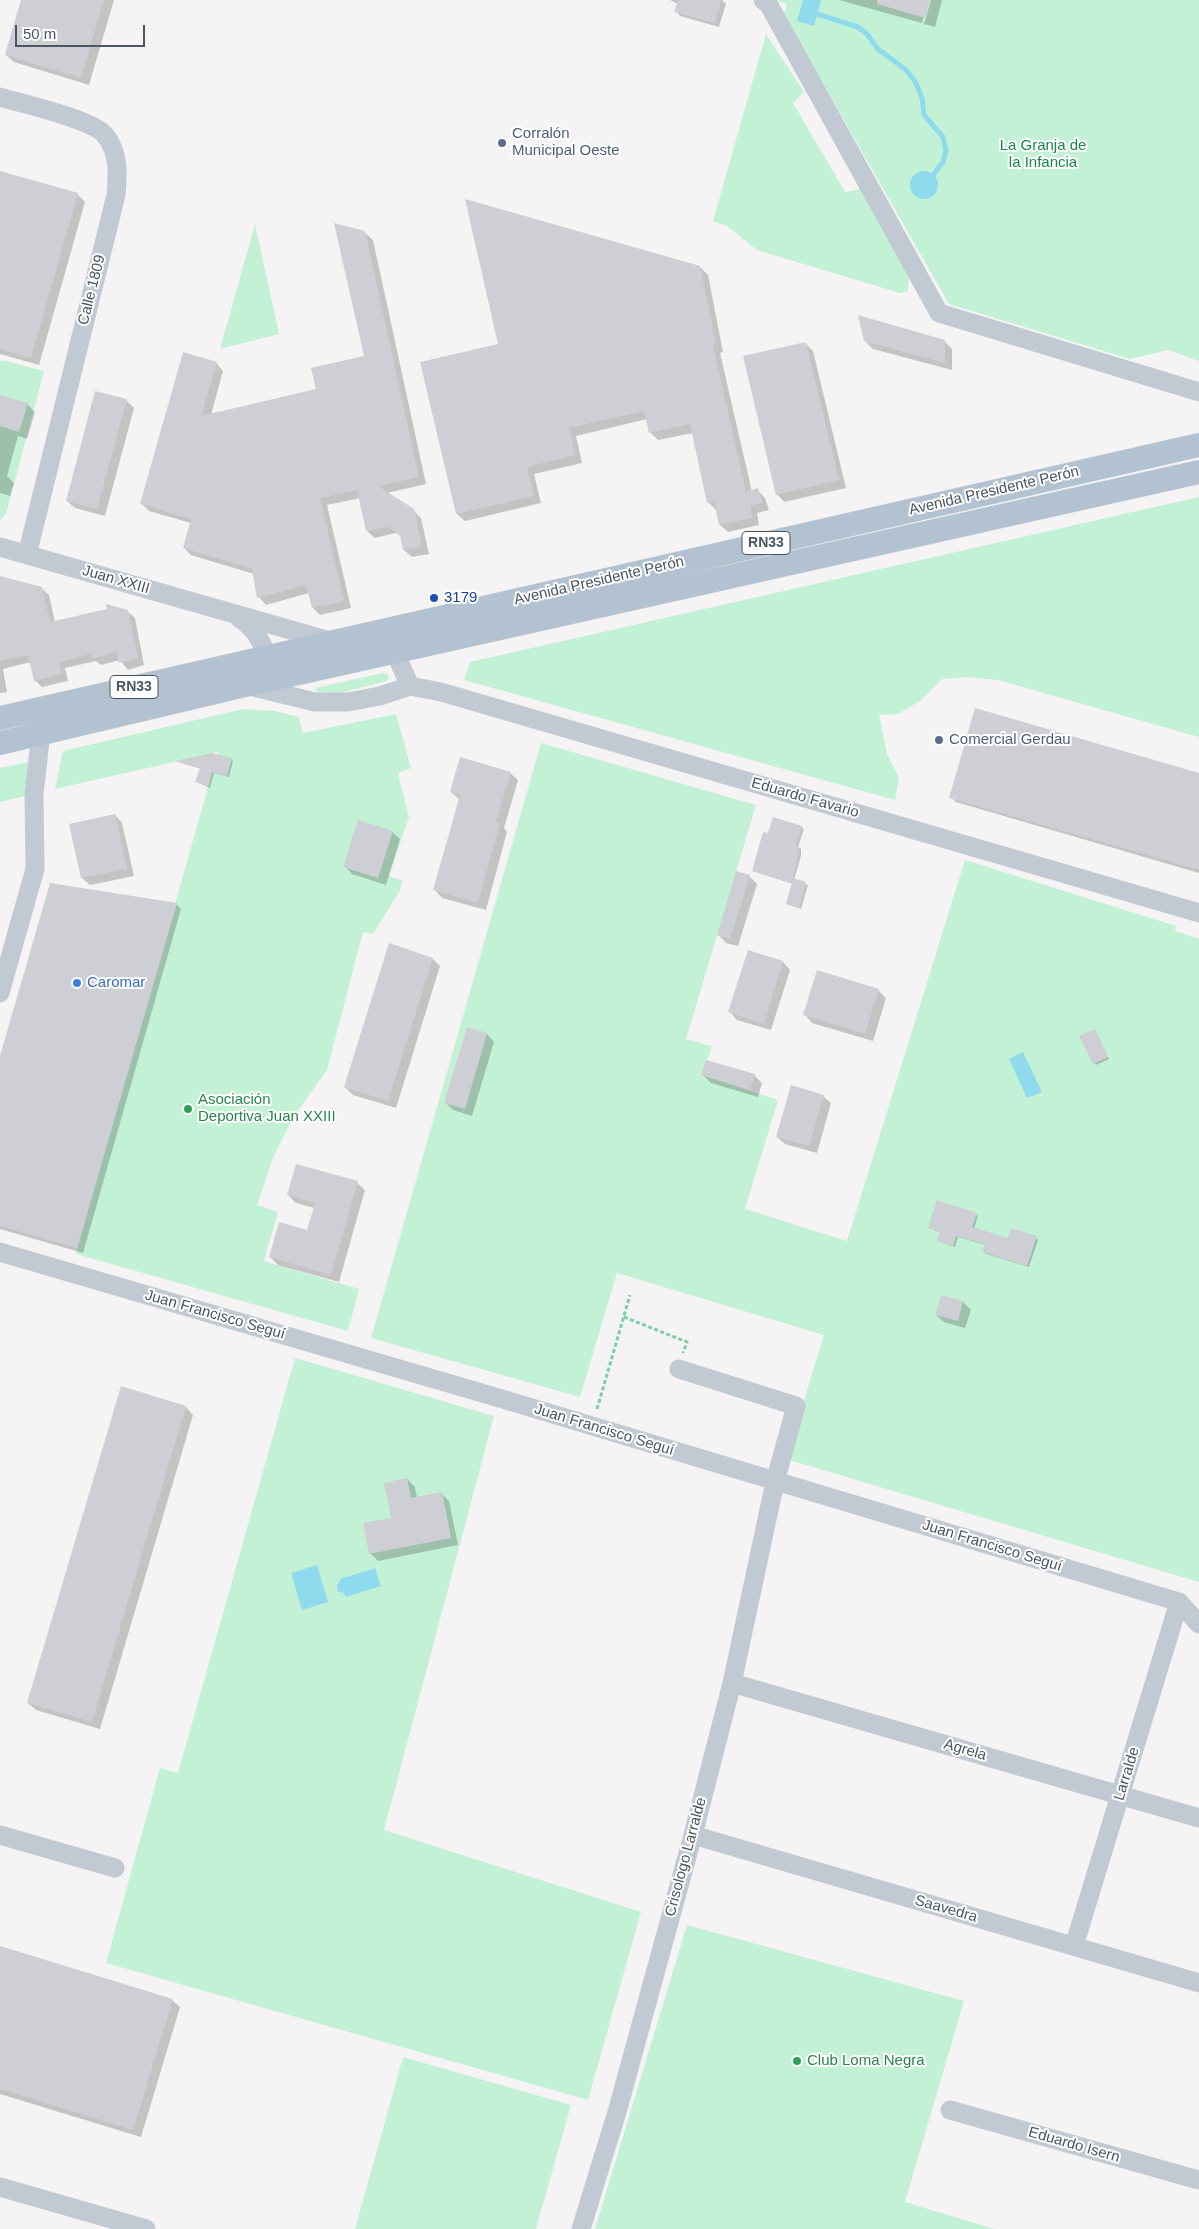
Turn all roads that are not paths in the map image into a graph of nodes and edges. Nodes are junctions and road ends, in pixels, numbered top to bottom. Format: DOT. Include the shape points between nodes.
graph roads {
  1 [pos="763,0"];
  2 [pos="0,97"];
  3 [pos="1199,392"];
  4 [pos="1199,445"];
  5 [pos="1199,472"];
  6 [pos="0,547"];
  7 [pos="26,555"];
  8 [pos="231,613"];
  9 [pos="385,630"];
  10 [pos="333,642"];
  11 [pos="395,652"];
  12 [pos="267,657"];
  13 [pos="278,678"];
  14 [pos="246,685"];
  15 [pos="410,686"];
  16 [pos="315,702"];
  17 [pos="0,718"];
  18 [pos="41,733"];
  19 [pos="0,743"];
  20 [pos="1199,913"];
  21 [pos="0,993"];
  22 [pos="0,1252"];
  23 [pos="679,1369"];
  24 [pos="775,1482"];
  25 [pos="1179,1602"];
  26 [pos="1199,1624"];
  27 [pos="732,1683"];
  28 [pos="1120,1794"];
  29 [pos="1199,1818"];
  30 [pos="0,1835"];
  31 [pos="693,1836"];
  32 [pos="115,1868"];
  33 [pos="1074,1946"];
  34 [pos="1199,1983"];
  35 [pos="950,2110"];
  36 [pos="1199,2180"];
  37 [pos="0,2187"];
  38 [pos="146,2229"];
  39 [pos="581,2229"];
  1 -- 3 [label="street" via="792,45 939,313"];
  2 -- 7 [label="street, Calle 1809" via="88,123 104,134 114,149 118,173 116,194"];
  4 -- 9 [label="main road, Avenida Presidente Perón / RN33"];
  5 -- 11 [label="main road, Avenida Presidente Perón / RN33"];
  6 -- 7 [label="street, Juan XXIII"];
  7 -- 8 [label="street, Juan XXIII"];
  8 -- 10 [label="street, Juan XXIII"];
  8 -- 12 [label="street, Juan XXIII" via="248,624 261,639"];
  9 -- 10 [label="main road, Avenida Presidente Perón / RN33"];
  9 -- 11 [label="street"];
  10 -- 12 [label="main road, Avenida Presidente Perón / RN33"];
  11 -- 13 [label="main road, Avenida Presidente Perón / RN33"];
  11 -- 15 [label="street"];
  12 -- 13 [label="street, Juan XXIII"];
  12 -- 17 [label="main road, Avenida Presidente Perón / RN33"];
  13 -- 14 [label="main road, Avenida Presidente Perón / RN33"];
  13 -- 16 [label="street, Juan XXIII"];
  14 -- 16 [label="street"];
  14 -- 18 [label="main road, Avenida Presidente Perón / RN33"];
  15 -- 16 [label="street" via="348,702"];
  15 -- 20 [label="street, Eduardo Favario" via="449,694"];
  18 -- 19 [label="main road, Avenida Presidente Perón / RN33"];
  18 -- 21 [label="street" via="34,794 35,869"];
  22 -- 24 [label="street, Juan Francisco Seguí"];
  23 -- 24 [label="street, Crisologo Larralde" via="796,1406"];
  24 -- 25 [label="street, Juan Francisco Seguí"];
  24 -- 27 [label="street, Crisologo Larralde"];
  25 -- 26 [label="street"];
  25 -- 28 [label="street, Larralde"];
  27 -- 28 [label="street, Agrela"];
  27 -- 31 [label="street, Crisologo Larralde"];
  28 -- 29 [label="street, Agrela"];
  28 -- 33 [label="street, Larralde"];
  30 -- 32 [label="street"];
  31 -- 33 [label="street, Saavedra"];
  31 -- 39 [label="street, Crisologo Larralde" via="617,2112"];
  33 -- 34 [label="street, Saavedra"];
  35 -- 36 [label="street, Eduardo Isern"];
  37 -- 38 [label="street"];
}
